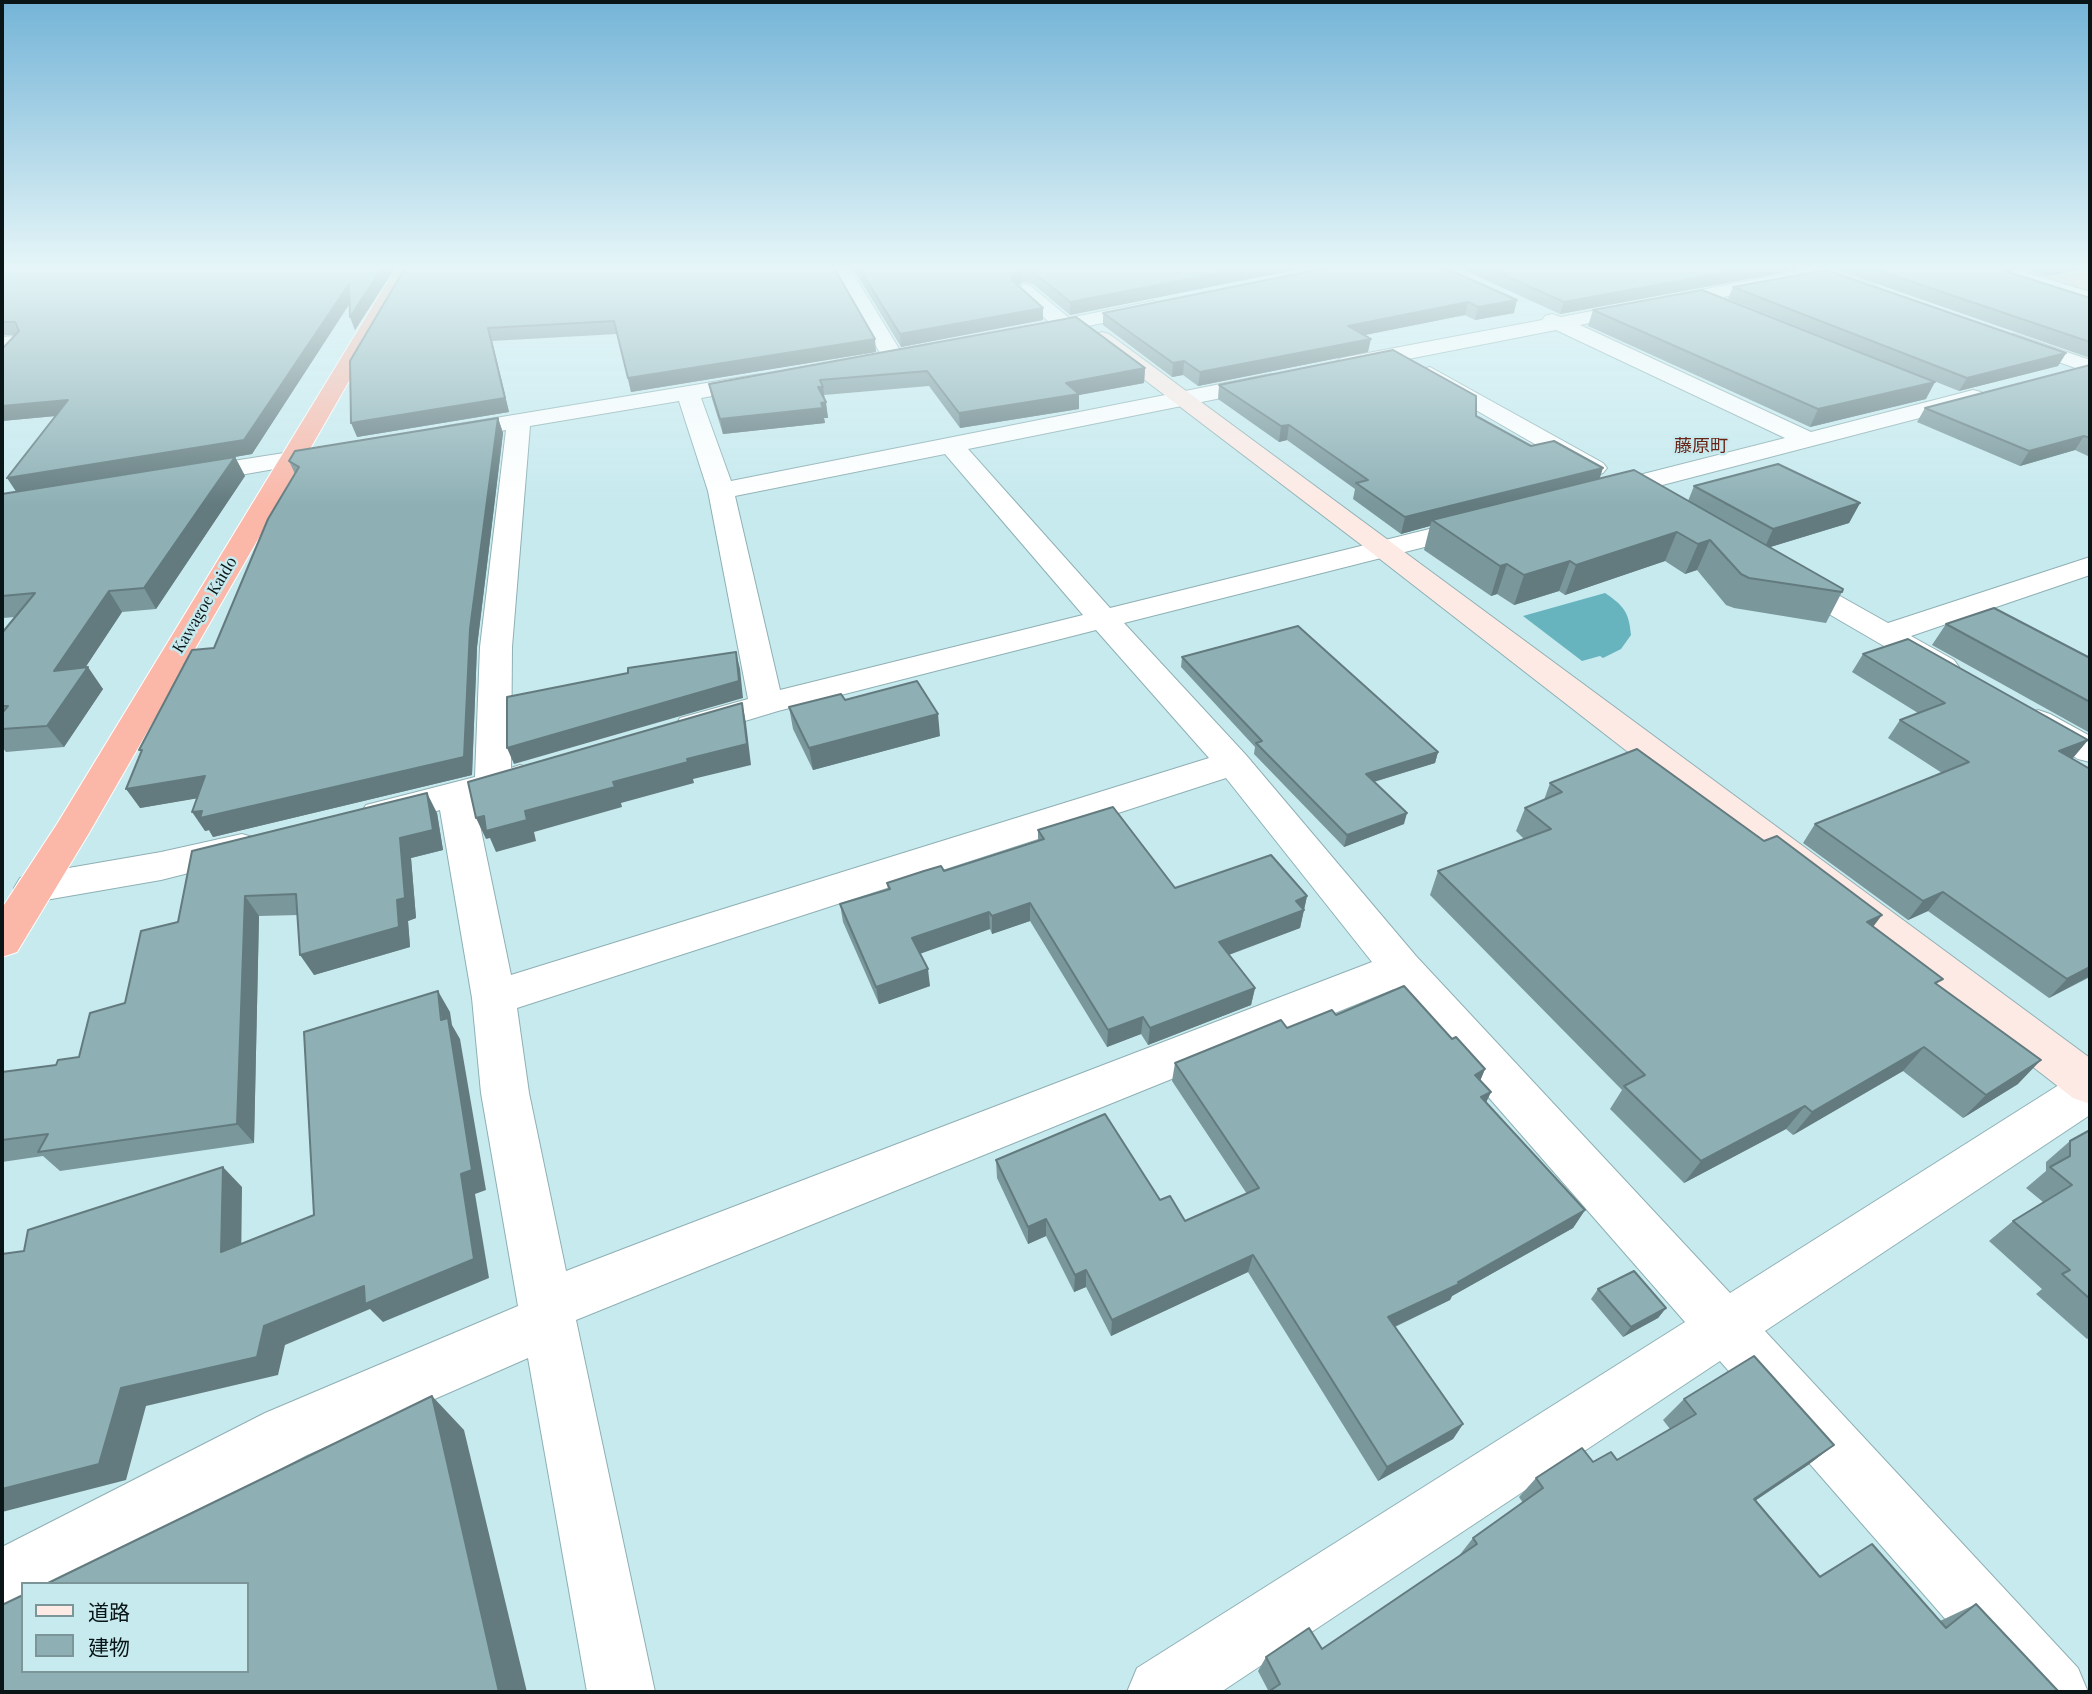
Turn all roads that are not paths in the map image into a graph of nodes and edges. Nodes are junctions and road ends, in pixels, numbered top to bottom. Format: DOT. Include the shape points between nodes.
graph roads {
  1 [pos="358,347"];
  2 [pos="887,347"];
  3 [pos="1107,347"];
  4 [pos="1432,347"];
  5 [pos="1610,347"];
  6 [pos="2033,347"];
  7 [pos="920,352"];
  8 [pos="1395,354"];
  9 [pos="893,358"];
  10 [pos="870,362"];
  11 [pos="2090,367"];
  12 [pos="1327,369"];
  13 [pos="787,377"];
  14 [pos="1286,377"];
  15 [pos="2045,379"];
  16 [pos="1919,386"];
  17 [pos="2007,388"];
  18 [pos="688,394"];
  19 [pos="1184,399"];
  20 [pos="1956,401"];
  21 [pos="519,421"];
  22 [pos="425,437"];
  23 [pos="1807,439"];
  24 [pos="950,444"];
  25 [pos="345,450"];
  26 [pos="291,460"];
  27 [pos="167,480"];
  28 [pos="1626,486"];
  29 [pos="721,491"];
  30 [pos="1574,500"];
  31 [pos="1661,506"];
  32 [pos="1509,517"];
  33 [pos="1386,550"];
  34 [pos="2090,566"];
  35 [pos="1768,567"];
  36 [pos="1104,620"];
  37 [pos="1886,635"];
  38 [pos="1970,682"];
  39 [pos="765,704"];
  40 [pos="2018,710"];
  41 [pos="662,735"];
  42 [pos="2090,751"];
  43 [pos="1234,763"];
  44 [pos="545,770"];
  45 [pos="474,790"];
  46 [pos="350,821"];
  47 [pos="271,841"];
  48 [pos="34,888"];
  49 [pos="2,940"];
  50 [pos="1401,968"];
  51 [pos="494,998"];
  52 [pos="2090,1084"];
  53 [pos="2090,1090"];
  54 [pos="547,1313"];
  55 [pos="1725,1329"];
  56 [pos="2,1581"];
  57 [pos="621,1692"];
  58 [pos="1161,1692"];
  59 [pos="2054,1692"];
  1 -- 26 [label="highway, Kawagoe Kaido"];
  2 -- 9 [label="street"];
  3 -- 19 [label="street"];
  4 -- 8 [label="street"];
  5 -- 23 [label="street"];
  6 -- 11 [label="street"];
  7 -- 9 [label="street"];
  8 -- 12 [label="street"];
  8 -- 28 [label="street"];
  9 -- 10 [label="street"];
  11 -- 15 [label="street"];
  13 -- 18 [label="street"];
  14 -- 19 [label="street"];
  16 -- 20 [label="street"];
  17 -- 20 [label="street"];
  18 -- 21 [label="street"];
  18 -- 29 [label="street"];
  19 -- 24 [label="street"];
  19 -- 33 [label="street"];
  20 -- 23 [label="street"];
  21 -- 22 [label="street"];
  21 -- 45 [label="street" via="496,647"];
  23 -- 28 [label="street"];
  24 -- 29 [label="street"];
  24 -- 36 [label="street"];
  25 -- 26 [label="street"];
  26 -- 27 [label="street"];
  26 -- 48 [label="highway, Kawagoe Kaido"];
  28 -- 30 [label="street"];
  28 -- 31 [label="street"];
  29 -- 39 [label="street"];
  32 -- 33 [label="street"];
  33 -- 36 [label="street"];
  33 -- 52 [label="street"];
  34 -- 37 [label="street"];
  35 -- 37 [label="street"];
  36 -- 39 [label="street"];
  36 -- 43 [label="street"];
  37 -- 38 [label="street"];
  39 -- 41 [label="street"];
  40 -- 42 [label="street"];
  43 -- 50 [label="street"];
  43 -- 51 [label="street"];
  44 -- 45 [label="street"];
  45 -- 46 [label="street"];
  45 -- 51 [label="street"];
  47 -- 48 [label="street"];
  48 -- 49 [label="highway, Kawagoe Kaido"];
  50 -- 54 [label="street"];
  50 -- 55 [label="street"];
  51 -- 54 [label="street" via="505,1093"];
  53 -- 55 [label="street"];
  54 -- 56 [label="street" via="286,1434"];
  54 -- 57 [label="street"];
  55 -- 58 [label="street"];
  55 -- 59 [label="street"];
}
